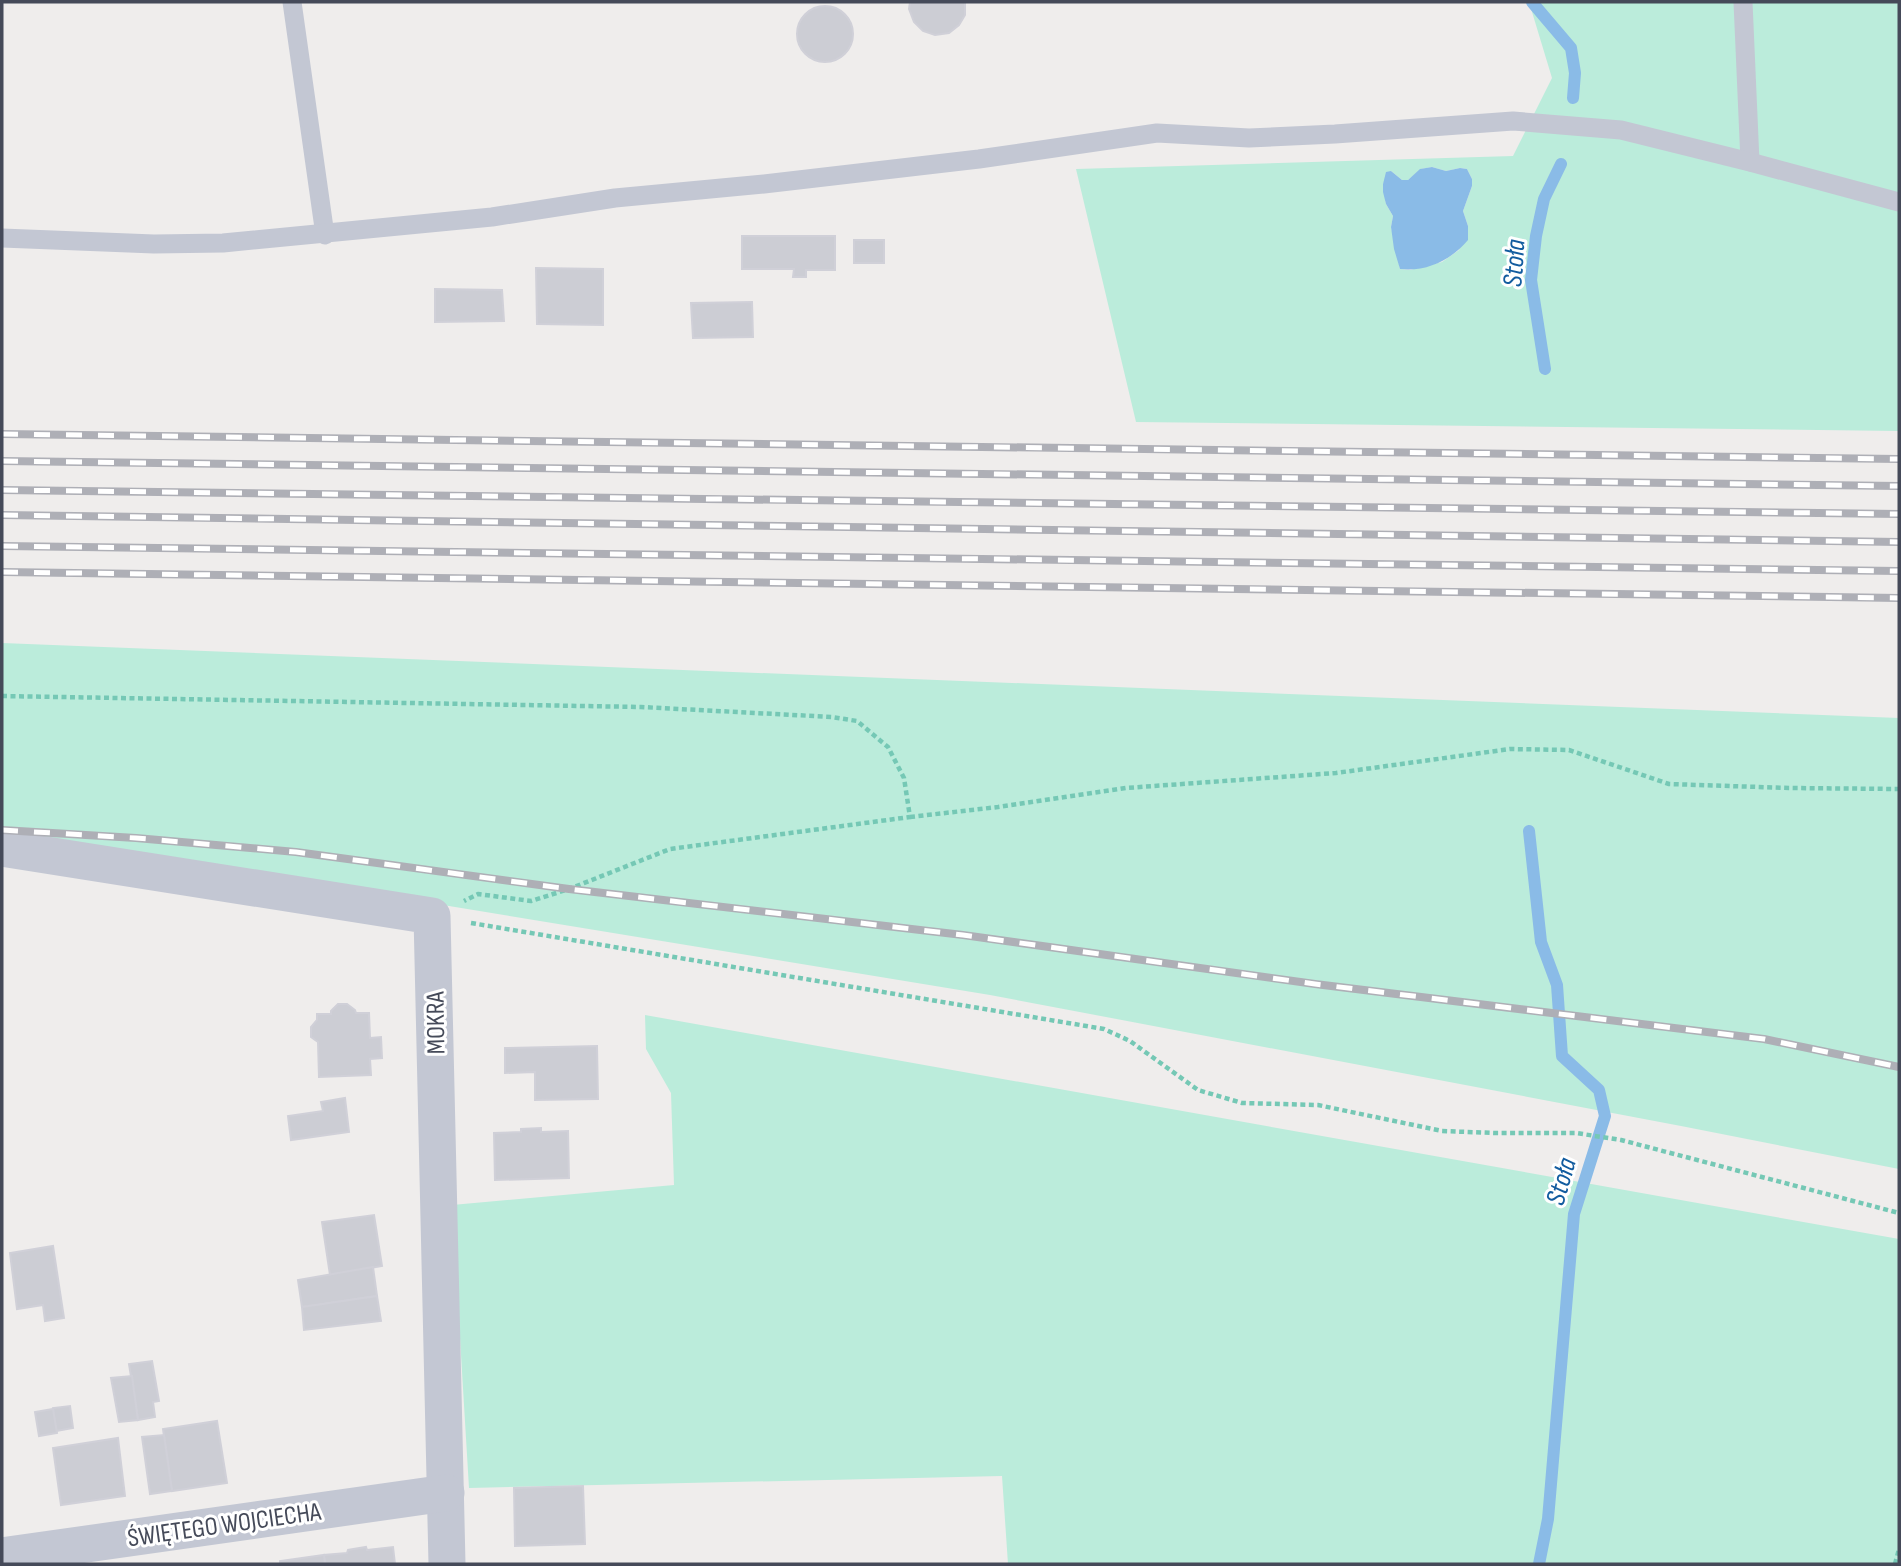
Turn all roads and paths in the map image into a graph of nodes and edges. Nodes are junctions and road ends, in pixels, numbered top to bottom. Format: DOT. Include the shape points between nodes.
graph roads {
  1 [pos="292,2"];
  2 [pos="1744,2"];
  3 [pos="1750,162"];
  4 [pos="1899,202"];
  5 [pos="325,235"];
  6 [pos="2,238"];
  7 [pos="2,696"];
  8 [pos="1899,789"];
  9 [pos="911,817"];
  10 [pos="2,848"];
  11 [pos="432,916"];
  12 [pos="1899,1213"];
  13 [pos="446,1493"];
  14 [pos="1899,1549"];
  15 [pos="2,1556"];
  16 [pos="447,1564"];
  17 [pos="1895,1564"];
  1 -- 5 [label="lane"];
  2 -- 3 [label="lane"];
  3 -- 4 [label="lane"];
  3 -- 5 [label="lane" via="1620,130 1513,121 1249,138 1157,133 979,159"];
  5 -- 6 [label="lane" via="154,244"];
  7 -- 9 [label="path" via="641,707 832,717 857,722 888,747 904,778"];
  8 -- 9 [label="path" via="1669,784 1569,750 1510,749 1336,773 1126,788"];
  9 -- 11 [label="path" via="670,849 531,901 478,894"];
  10 -- 11 [label="street"];
  11 -- 12 [label="path" via="1104,1029 1130,1041 1198,1090 1242,1103 1318,1105 1442,1131 1576,1133 1621,1139"];
  11 -- 13 [label="street, MOKRA"];
  13 -- 15 [label="street, ŚWIĘTEGO WOJCIECHA"];
  13 -- 16 [label="street, MOKRA"];
  14 -- 17 [label="path"];
}
